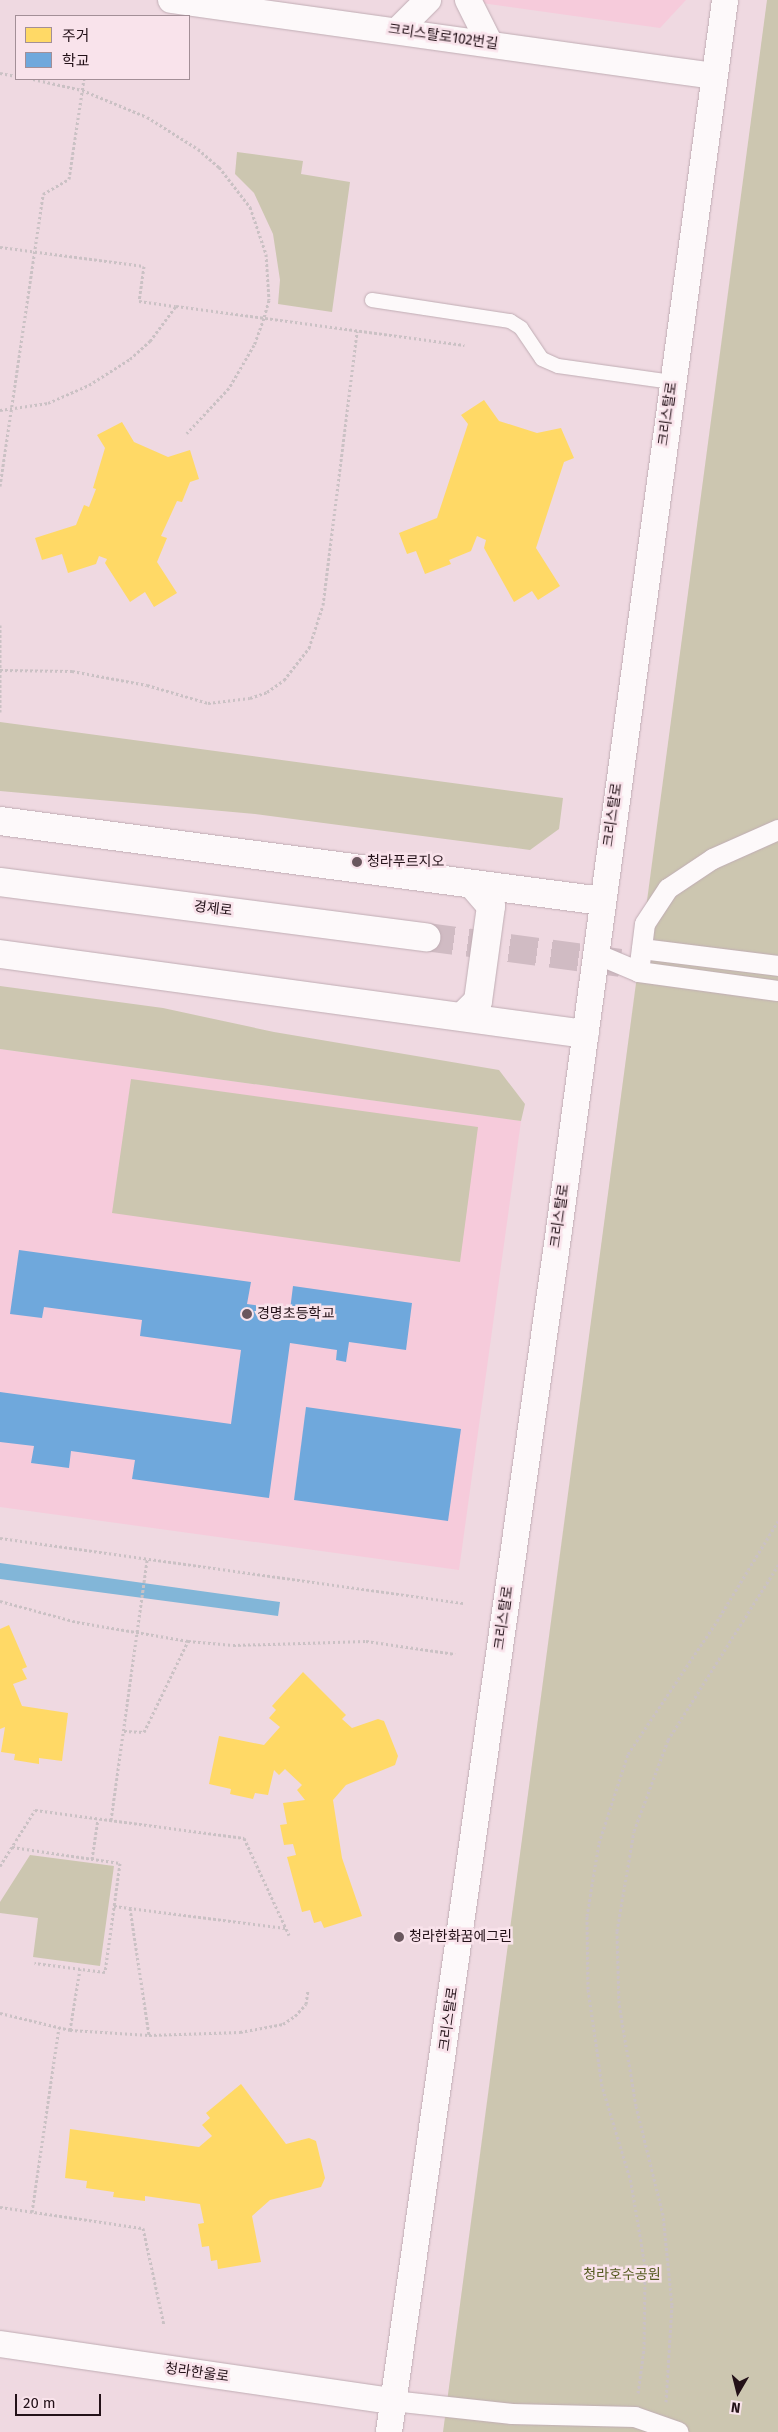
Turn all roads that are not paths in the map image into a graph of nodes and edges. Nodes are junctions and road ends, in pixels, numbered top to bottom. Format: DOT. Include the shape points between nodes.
graph roads {
  1 [pos="171,0"];
  2 [pos="428,0"];
  3 [pos="468,0"];
  4 [pos="725,0"];
  5 [pos="397,31"];
  6 [pos="490,44"];
  7 [pos="714,76"];
  8 [pos="372,300"];
  9 [pos="672,382"];
  10 [pos="0,821"];
  11 [pos="778,830"];
  12 [pos="0,882"];
  13 [pos="472,884"];
  14 [pos="602,901"];
  15 [pos="426,937"];
  16 [pos="642,949"];
  17 [pos="594,953"];
  18 [pos="0,954"];
  19 [pos="778,966"];
  20 [pos="639,972"];
  21 [pos="778,991"];
  22 [pos="463,1016"];
  23 [pos="585,1034"];
  24 [pos="0,2344"];
  25 [pos="393,2401"];
  26 [pos="671,2430"];
  27 [pos="389,2432"];
  1 -- 5 [label="street, 크리스탈로102번길"];
  2 -- 5 [label="street"];
  3 -- 6 [label="street"];
  4 -- 7 [label="street, 크리스탈로"];
  5 -- 6 [label="street, 크리스탈로102번길"];
  6 -- 7 [label="street, 크리스탈로102번길"];
  7 -- 9 [label="street, 크리스탈로"];
  8 -- 9 [label="lane" via="510,321 521,328 542,359 558,366"];
  9 -- 14 [label="street, 크리스탈로"];
  10 -- 13 [label="street"];
  11 -- 16 [label="street" via="713,859 668,889 645,924"];
  12 -- 15 [label="street, 경제로"];
  13 -- 14 [label="street"];
  13 -- 22 [label="street" via="491,906 478,1001"];
  14 -- 17 [label="street, 크리스탈로"];
  16 -- 19 [label="street"];
  16 -- 20 [label="street"];
  17 -- 20 [label="street"];
  17 -- 23 [label="street, 크리스탈로"];
  18 -- 22 [label="street"];
  20 -- 21 [label="street"];
  22 -- 23 [label="street"];
  23 -- 25 [label="street, 크리스탈로"];
  24 -- 25 [label="street, 청라한울로"];
  25 -- 26 [label="street" via="512,2414 635,2417"];
  25 -- 27 [label="street, 크리스탈로"];
}
